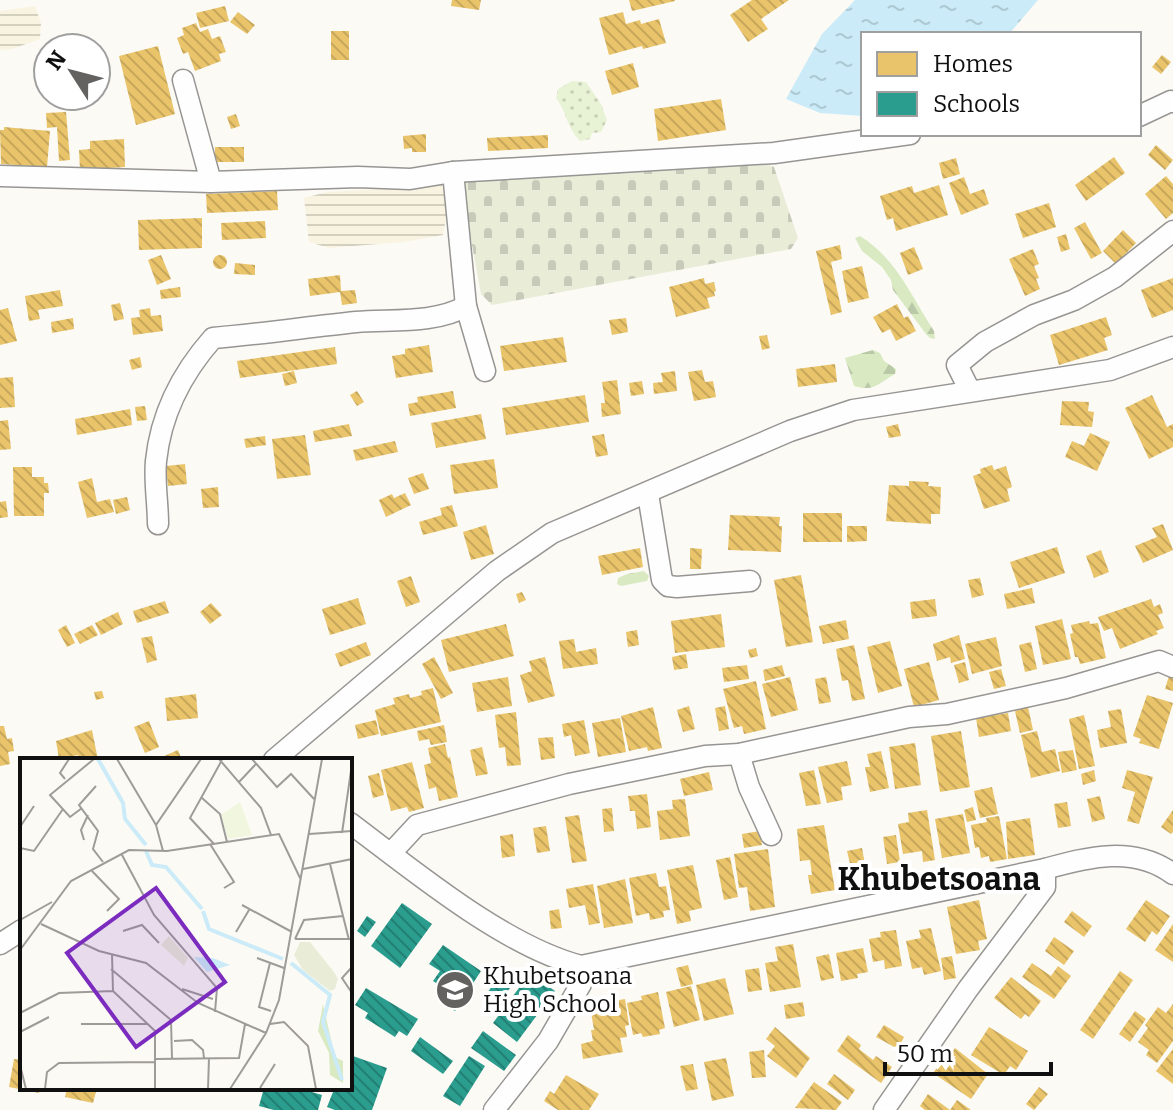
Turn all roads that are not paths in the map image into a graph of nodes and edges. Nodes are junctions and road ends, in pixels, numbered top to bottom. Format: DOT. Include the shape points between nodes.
graph roads {
  1 [pos="183,80"];
  2 [pos="1172,100"];
  3 [pos="1141,115"];
  4 [pos="896,136"];
  5 [pos="453,172"];
  6 [pos="0,176"];
  7 [pos="211,182"];
  8 [pos="1173,231"];
  9 [pos="466,306"];
  10 [pos="1173,347"];
  11 [pos="485,371"];
  12 [pos="970,391"];
  13 [pos="648,494"];
  14 [pos="158,524"];
  15 [pos="750,581"];
  16 [pos="1173,667"];
  17 [pos="739,754"];
  18 [pos="278,758"];
  19 [pos="352,824"];
  20 [pos="771,835"];
  21 [pos="391,853"];
  22 [pos="1045,869"];
  23 [pos="1173,874"];
  24 [pos="20,931"];
  25 [pos="0,944"];
  26 [pos="581,966"];
  27 [pos="494,1110"];
  28 [pos="884,1110"];
  1 -- 7 [label="street"];
  2 -- 3 [label="street"];
  4 -- 5 [label="street" via="774,153"];
  5 -- 7 [label="street" via="410,179"];
  5 -- 9 [label="street"];
  6 -- 7 [label="street"];
  8 -- 12 [label="street" via="1115,277 985,342 957,365"];
  9 -- 11 [label="street"];
  9 -- 14 [label="street" via="438,317 213,338 172,397 156,461"];
  10 -- 12 [label="street" via="1110,370"];
  12 -- 13 [label="street" via="853,410 790,431"];
  13 -- 15 [label="street" via="662,580 668,586"];
  13 -- 18 [label="street" via="552,533 497,571"];
  16 -- 17 [label="street" via="1159,661 1066,688"];
  17 -- 20 [label="street"];
  17 -- 21 [label="street" via="569,784 417,825"];
  19 -- 21 [label="street"];
  21 -- 26 [label="street" via="469,911 554,959"];
  22 -- 23 [label="street" via="1117,855 1158,863"];
  22 -- 26 [label="street"];
  22 -- 28 [label="street" via="1045,887"];
  24 -- 25 [label="street"];
  26 -- 27 [label="street" via="581,984 548,1041"];
}
